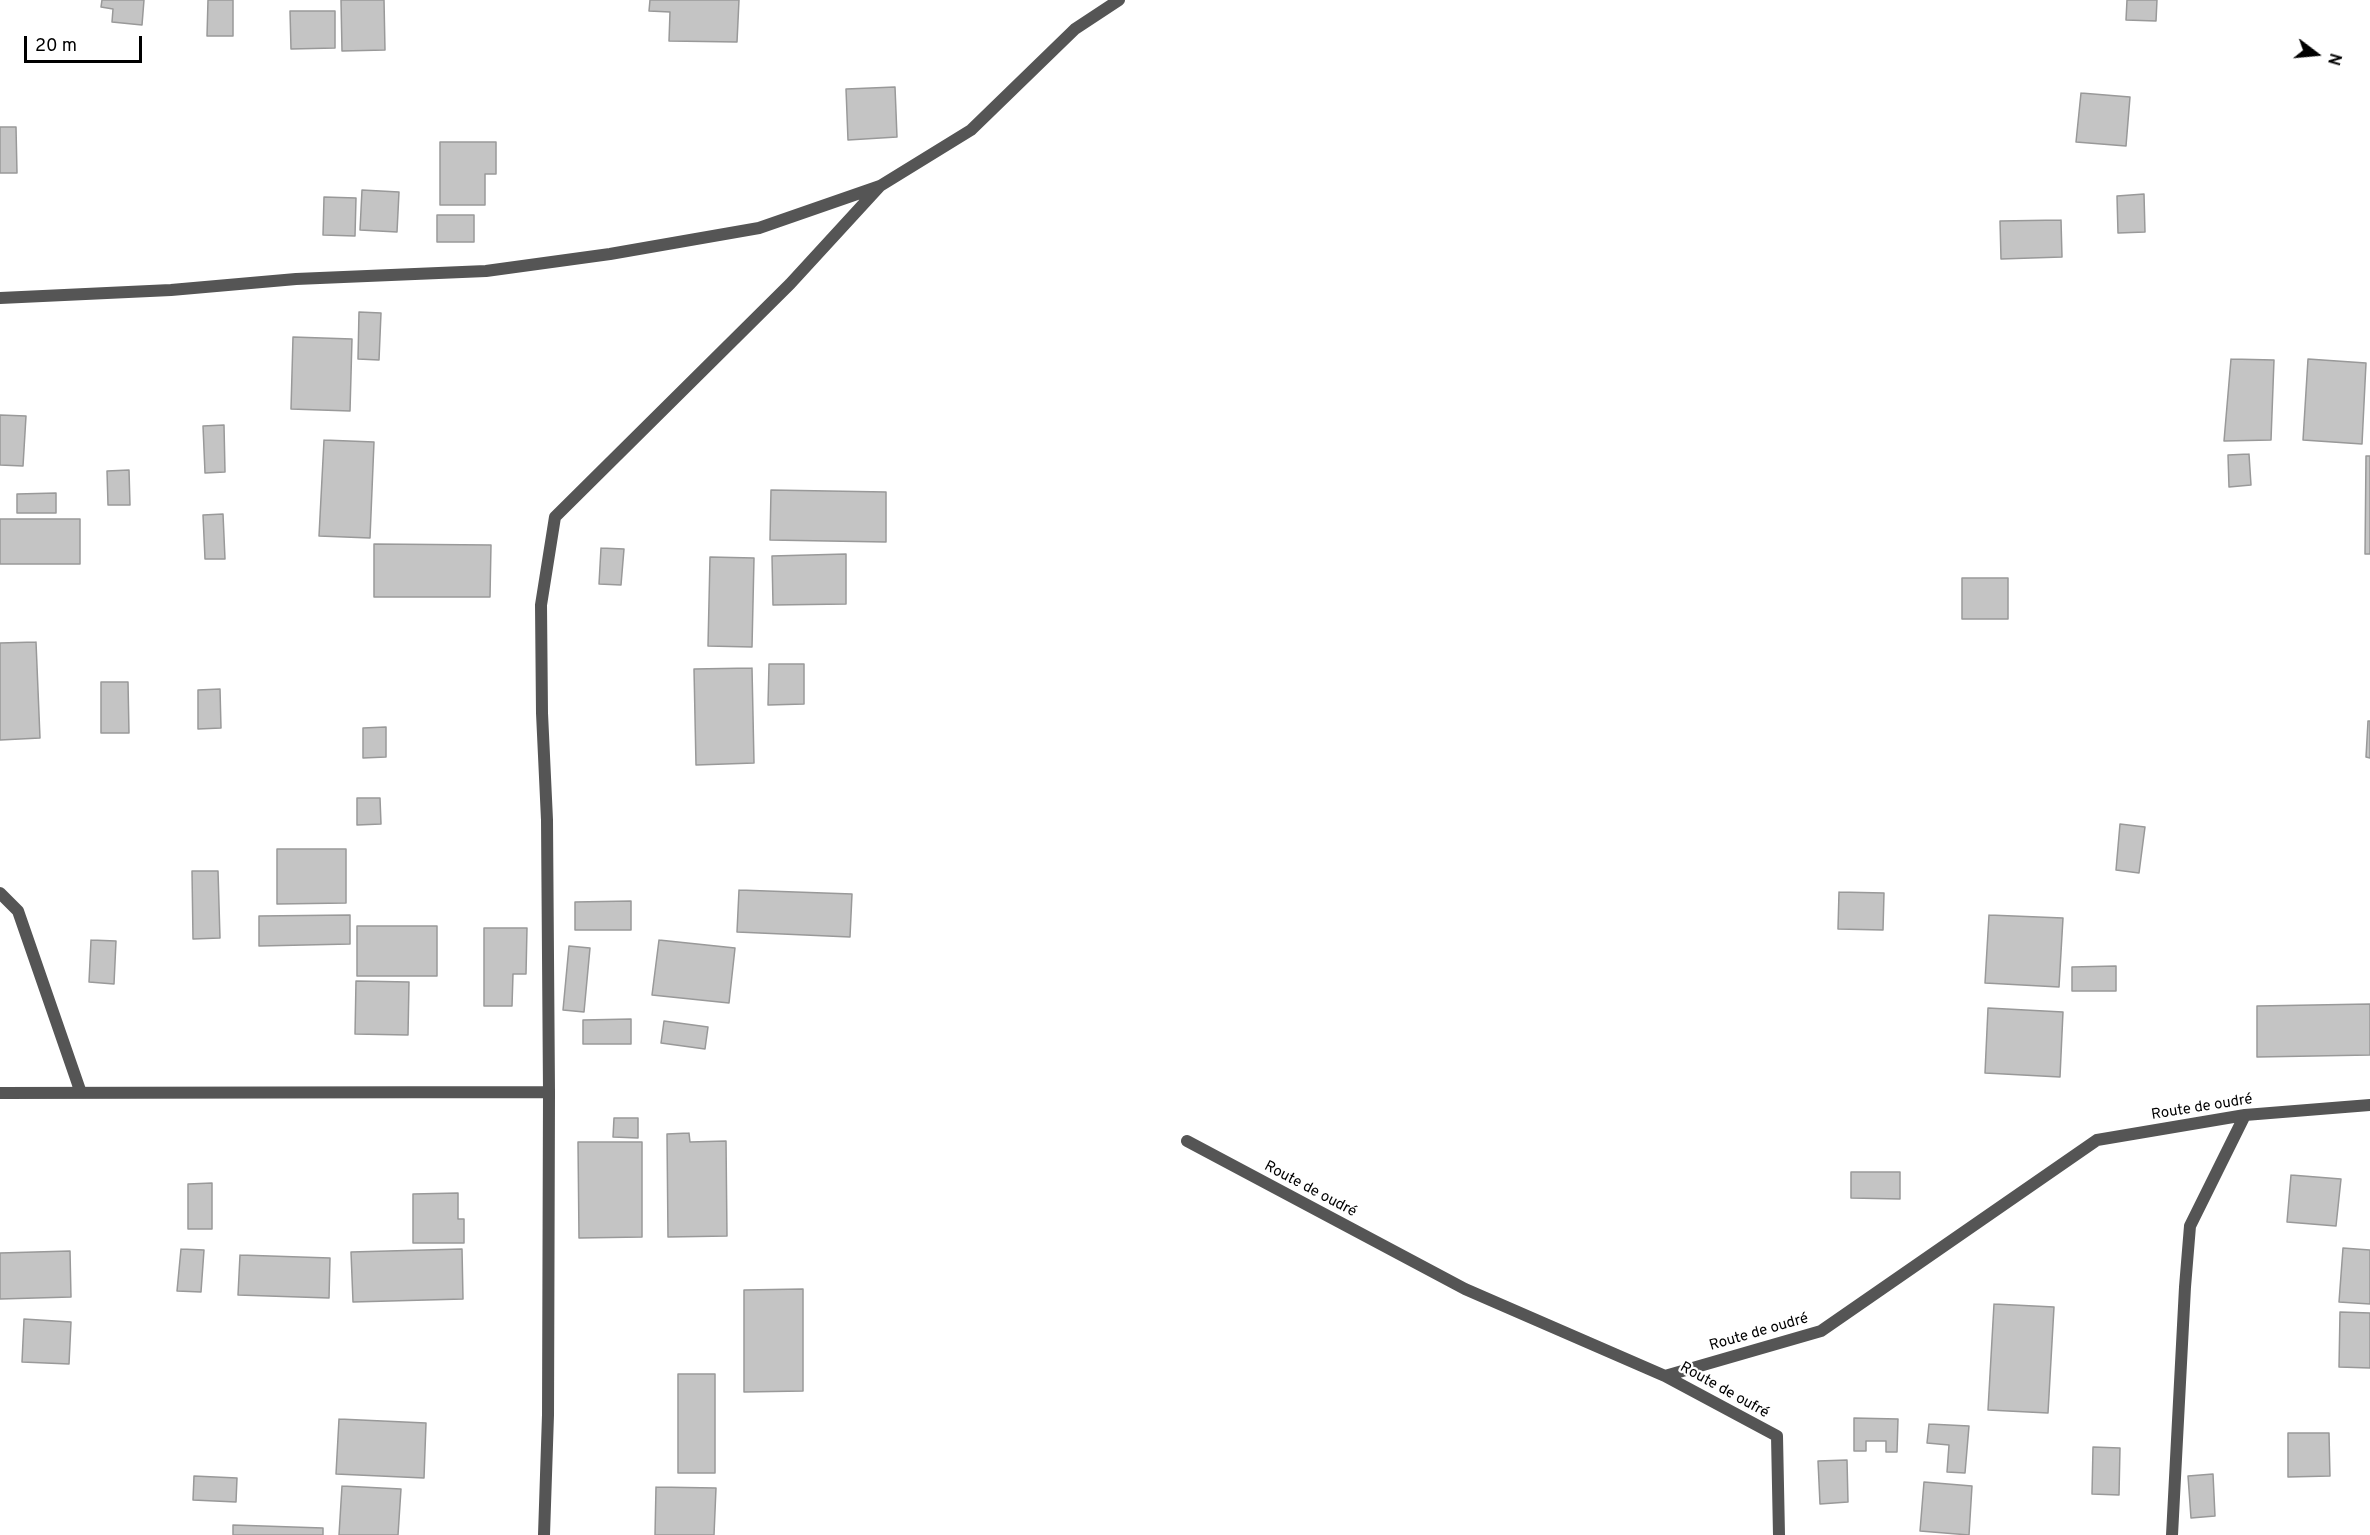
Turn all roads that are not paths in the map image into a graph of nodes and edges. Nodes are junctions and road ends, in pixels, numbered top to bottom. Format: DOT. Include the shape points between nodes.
graph roads {
  1 [pos="1119,0"];
  2 [pos="880,186"];
  3 [pos="0,298"];
  4 [pos="0,893"];
  5 [pos="549,1092"];
  6 [pos="0,1093"];
  7 [pos="81,1093"];
  8 [pos="2370,1105"];
  9 [pos="2244,1115"];
  10 [pos="1187,1141"];
  11 [pos="1665,1376"];
  12 [pos="544,1535"];
  13 [pos="1779,1535"];
  14 [pos="2172,1535"];
  1 -- 2 [label="street" via="1075,29 971,130"];
  2 -- 3 [label="street" via="759,228 486,271"];
  2 -- 5 [label="street" via="790,284 555,517 541,605"];
  4 -- 7 [label="street" via="18,911"];
  5 -- 7 [label="street"];
  5 -- 12 [label="street"];
  6 -- 7 [label="street"];
  8 -- 9 [label="street, Route de oudré"];
  9 -- 11 [label="street, Route de oudré" via="2097,1140 1821,1330"];
  9 -- 14 [label="street" via="2190,1226"];
  10 -- 11 [label="street, Route de oudré" via="1465,1289"];
  11 -- 13 [label="street, Route de oufré" via="1777,1436"];
}
